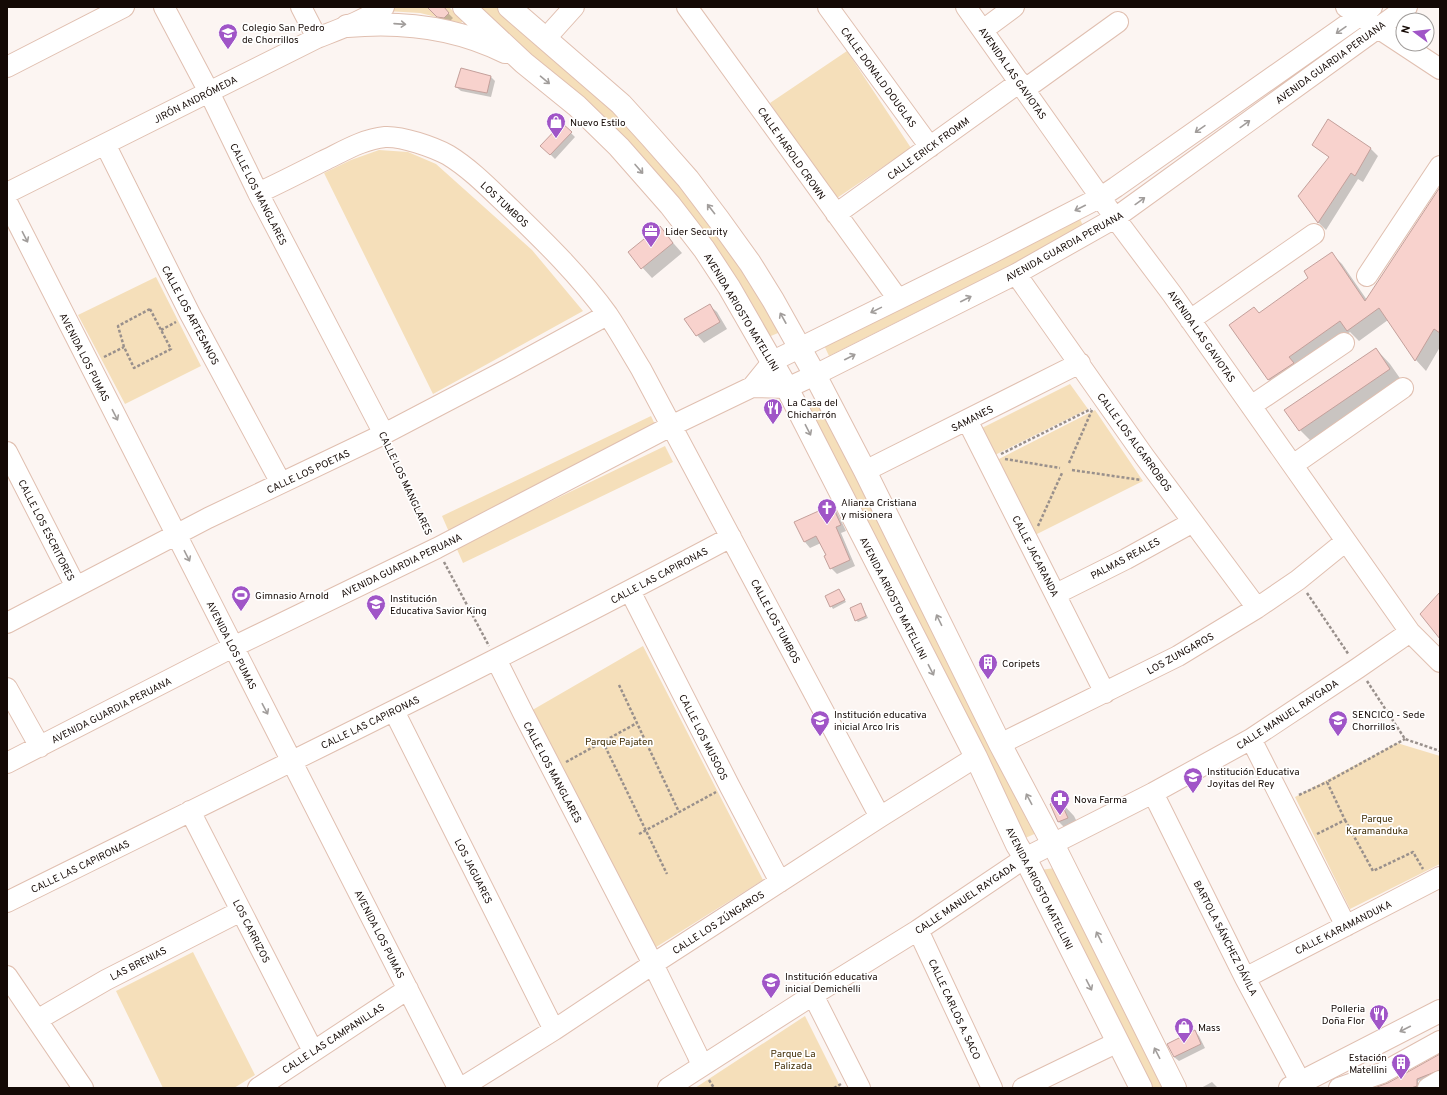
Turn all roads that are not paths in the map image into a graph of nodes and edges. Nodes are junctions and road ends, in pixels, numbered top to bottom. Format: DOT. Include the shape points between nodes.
graph roads {
  1 [pos="124,7"];
  2 [pos="164,7"];
  3 [pos="301,7"];
  4 [pos="464,7"];
  5 [pos="509,7"];
  6 [pos="574,7"];
  7 [pos="687,7"];
  8 [pos="828,7"];
  9 [pos="966,7"];
  10 [pos="1014,7"];
  11 [pos="1407,7"];
  12 [pos="380,9"];
  13 [pos="1359,10"];
  14 [pos="1118,22"];
  15 [pos="347,26"];
  16 [pos="1378,28"];
  17 [pos="983,30"];
  18 [pos="317,38"];
  19 [pos="546,38"];
  20 [pos="524,62"];
  21 [pos="7,67"];
  22 [pos="1440,69"];
  23 [pos="1023,86"];
  24 [pos="209,92"];
  25 [pos="105,144"];
  26 [pos="930,147"];
  27 [pos="1440,166"];
  28 [pos="7,193"];
  29 [pos="258,194"];
  30 [pos="1100,197"];
  31 [pos="7,202"];
  32 [pos="836,214"];
  33 [pos="1115,218"];
  34 [pos="1314,234"];
  35 [pos="1016,274"];
  36 [pos="1367,276"];
  37 [pos="898,299"];
  38 [pos="607,315"];
  39 [pos="1190,320"];
  40 [pos="1344,343"];
  41 [pos="800,348"];
  42 [pos="772,361"];
  43 [pos="1080,363"];
  44 [pos="815,375"];
  45 [pos="752,387"];
  46 [pos="787,388"];
  47 [pos="1403,388"];
  48 [pos="1251,406"];
  49 [pos="967,420"];
  50 [pos="671,426"];
  51 [pos="384,434"];
  52 [pos="7,452"];
  53 [pos="1293,465"];
  54 [pos="865,471"];
  55 [pos="281,483"];
  56 [pos="1193,522"];
  57 [pos="176,534"];
  58 [pos="731,537"];
  59 [pos="1346,541"];
  60 [pos="76,587"];
  61 [pos="630,591"];
  62 [pos="1056,594"];
  63 [pos="1256,608"];
  64 [pos="7,624"];
  65 [pos="1410,632"];
  66 [pos="232,647"];
  67 [pos="496,659"];
  68 [pos="1440,662"];
  69 [pos="7,688"];
  70 [pos="1105,693"];
  71 [pos="394,711"];
  72 [pos="1251,739"];
  73 [pos="1000,744"];
  74 [pos="40,747"];
  75 [pos="976,757"];
  76 [pos="292,760"];
  77 [pos="7,763"];
  78 [pos="1153,793"];
  79 [pos="190,811"];
  80 [pos="880,817"];
  81 [pos="1053,844"];
  82 [pos="1025,858"];
  83 [pos="1433,876"];
  84 [pos="780,882"];
  85 [pos="7,902"];
  86 [pos="241,911"];
  87 [pos="1346,926"];
  88 [pos="918,930"];
  89 [pos="653,964"];
  90 [pos="7,976"];
  91 [pos="1245,978"];
  92 [pos="408,989"];
  93 [pos="812,995"];
  94 [pos="1440,1011"];
  95 [pos="37,1020"];
  96 [pos="554,1030"];
  97 [pos="1440,1041"];
  98 [pos="1118,1042"];
  99 [pos="313,1051"];
  100 [pos="702,1066"];
  101 [pos="1440,1081"];
  102 [pos="1295,1085"];
  103 [pos="83,1088"];
  104 [pos="258,1088"];
  105 [pos="458,1088"];
  106 [pos="461,1088"];
  107 [pos="668,1088"];
  108 [pos="860,1088"];
  109 [pos="992,1088"];
  110 [pos="1023,1088"];
  111 [pos="1141,1088"];
  112 [pos="1175,1088"];
  113 [pos="1340,1088"];
  114 [pos="1428,1088"];
  1 -- 21 [label="street"];
  2 -- 24 [label="street, CALLE LOS MANGLARES"];
  3 -- 18 [label="street"];
  4 -- 20 [label="main road, AVENIDA ARIOSTO MATELLINI"];
  5 -- 19 [label="main road"];
  6 -- 19 [label="street"];
  7 -- 32 [label="street, CALLE HAROLD CROWN"];
  8 -- 26 [label="street, CALLE DONALD DOUGLAS"];
  9 -- 17 [label="street, AVENIDA LAS GAVIOTAS"];
  10 -- 17 [label="street"];
  11 -- 16 [label="street, AVENIDA GUARDIA PERUANA"];
  12 -- 15 [label="street, JIRÓN ANDRÓMEDA"];
  13 -- 16 [label="street"];
  13 -- 30 [label="street, AVENIDA GUARDIA PERUANA, one-way" via="1116,188"];
  14 -- 23 [label="street, CALLE ERICK FROMM"];
  15 -- 18 [label="street, JIRÓN ANDRÓMEDA"];
  15 -- 20 [label="main road, one-way" via="393,24 439,29 483,42"];
  16 -- 22 [label="street"];
  33 -- 16 [label="street, AVENIDA GUARDIA PERUANA, one-way"];
  17 -- 23 [label="street, AVENIDA LAS GAVIOTAS"];
  18 -- 24 [label="street, JIRÓN ANDRÓMEDA"];
  41 -- 19 [label="main road, one-way" via="750,263 688,179 621,104"];
  20 -- 42 [label="main road, AVENIDA ARIOSTO MATELLINI, one-way" via="577,106 619,147 670,205 729,287"];
  23 -- 26 [label="street, CALLE ERICK FROMM"];
  23 -- 30 [label="street, AVENIDA LAS GAVIOTAS"];
  24 -- 25 [label="street, JIRÓN ANDRÓMEDA"];
  24 -- 29 [label="street, CALLE LOS MANGLARES"];
  25 -- 28 [label="street, JIRÓN ANDRÓMEDA"];
  25 -- 55 [label="street, CALLE LOS ARTESANOS" via="190,314"];
  26 -- 32 [label="street, CALLE ERICK FROMM"];
  27 -- 36 [label="street"];
  29 -- 38 [label="street, LOS TUMBOS" via="353,147 374,140 385,137 428,146 461,164 503,201 554,251"];
  29 -- 51 [label="street, CALLE LOS MANGLARES"];
  30 -- 33 [label="street, AVENIDA LAS GAVIOTAS"];
  30 -- 37 [label="street, AVENIDA GUARDIA PERUANA, one-way"];
  31 -- 57 [label="street, AVENIDA LOS PUMAS, one-way"];
  32 -- 37 [label="street, CALLE HAROLD CROWN"];
  33 -- 35 [label="street, AVENIDA GUARDIA PERUANA"];
  33 -- 39 [label="street, AVENIDA LAS GAVIOTAS"];
  34 -- 39 [label="street"];
  35 -- 43 [label="street, CALLE LOS ALGARROBOS"];
  44 -- 35 [label="street, AVENIDA GUARDIA PERUANA, one-way"];
  37 -- 41 [label="street, AVENIDA GUARDIA PERUANA, one-way"];
  38 -- 50 [label="street, LOS TUMBOS" via="641,369"];
  38 -- 51 [label="street, CALLE LOS POETAS"];
  39 -- 48 [label="street, AVENIDA LAS GAVIOTAS"];
  40 -- 48 [label="street"];
  41 -- 42 [label="street, AVENIDA GUARDIA PERUANA"];
  41 -- 44 [label="main road"];
  42 -- 45 [label="street, AVENIDA GUARDIA PERUANA"];
  42 -- 46 [label="main road, AVENIDA ARIOSTO MATELLINI"];
  43 -- 49 [label="street, SAMANES"];
  43 -- 56 [label="street, CALLE LOS ALGARROBOS"];
  44 -- 46 [label="street, AVENIDA GUARDIA PERUANA"];
  44 -- 54 [label="main road"];
  45 -- 46 [label="street, AVENIDA GUARDIA PERUANA"];
  45 -- 50 [label="street, AVENIDA GUARDIA PERUANA"];
  46 -- 75 [label="main road, AVENIDA ARIOSTO MATELLINI, one-way"];
  47 -- 53 [label="street"];
  48 -- 53 [label="street, AVENIDA LAS GAVIOTAS"];
  49 -- 54 [label="street, SAMANES"];
  49 -- 62 [label="street, CALLE JACARANDA" via="991,459"];
  50 -- 58 [label="street, CALLE LOS TUMBOS"];
  50 -- 66 [label="street, AVENIDA GUARDIA PERUANA" via="437,548"];
  51 -- 55 [label="street, CALLE LOS POETAS"];
  52 -- 60 [label="street, CALLE LOS ESCRITORES"];
  53 -- 59 [label="street, AVENIDA LAS GAVIOTAS"];
  73 -- 54 [label="main road, one-way"];
  55 -- 57 [label="street, CALLE LOS POETAS"];
  56 -- 62 [label="street, PALMAS REALES"];
  56 -- 63 [label="street, CALLE LOS ALGARROBOS"];
  57 -- 60 [label="street, CALLE LOS POETAS"];
  57 -- 66 [label="street, AVENIDA LOS PUMAS, one-way"];
  58 -- 61 [label="street, CALLE LAS CAPIRONAS"];
  58 -- 80 [label="street, CALLE LOS TUMBOS"];
  59 -- 63 [label="street, LOS ZUNGAROS" via="1298,580"];
  59 -- 65 [label="street, AVENIDA LAS GAVIOTAS"];
  60 -- 64 [label="street, CALLE LOS POETAS"];
  61 -- 67 [label="street, CALLE LAS CAPIRONAS"];
  61 -- 84 [label="street, CALLE LOS MUSOOS"];
  62 -- 70 [label="street, CALLE JACARANDA"];
  63 -- 70 [label="street, LOS ZUNGAROS" via="1178,656"];
  65 -- 68 [label="street, AVENIDA LAS GAVIOTAS"];
  65 -- 72 [label="street, CALLE MANUEL RAYGADA"];
  66 -- 74 [label="street, AVENIDA GUARDIA PERUANA"];
  66 -- 76 [label="street, AVENIDA LOS PUMAS, one-way"];
  67 -- 71 [label="street, CALLE LAS CAPIRONAS"];
  67 -- 89 [label="street, CALLE LOS MANGLARES"];
  69 -- 74 [label="street"];
  70 -- 73 [label="street, LOS ZUNGAROS"];
  71 -- 76 [label="street, CALLE LAS CAPIRONAS"];
  71 -- 96 [label="street, LOS JAGUARES"];
  72 -- 78 [label="street, CALLE MANUEL RAYGADA"];
  72 -- 87 [label="street"];
  81 -- 73 [label="main road, one-way"];
  74 -- 77 [label="street, AVENIDA GUARDIA PERUANA"];
  75 -- 80 [label="street, CALLE LOS ZÚNGAROS"];
  75 -- 82 [label="main road, AVENIDA ARIOSTO MATELLINI"];
  76 -- 79 [label="street, CALLE LAS CAPIRONAS"];
  76 -- 92 [label="street, AVENIDA LOS PUMAS"];
  78 -- 81 [label="street, CALLE MANUEL RAYGADA"];
  78 -- 91 [label="street, BARTOLA SÁNCHEZ DÁVILA"];
  79 -- 85 [label="street, CALLE LAS CAPIRONAS"];
  79 -- 86 [label="street, LOS CARRIZOS"];
  80 -- 84 [label="street, CALLE LOS ZÚNGAROS"];
  81 -- 82 [label="street, CALLE MANUEL RAYGADA"];
  112 -- 81 [label="main road, one-way"];
  82 -- 88 [label="street, CALLE MANUEL RAYGADA"];
  82 -- 98 [label="main road, AVENIDA ARIOSTO MATELLINI, one-way"];
  83 -- 87 [label="street, CALLE KARAMANDUKA"];
  84 -- 89 [label="street, CALLE LOS ZÚNGAROS"];
  86 -- 95 [label="street, LAS BRENIAS" via="106,980"];
  86 -- 99 [label="street, LOS CARRIZOS"];
  87 -- 91 [label="street, CALLE KARAMANDUKA"];
  88 -- 93 [label="street, CALLE MANUEL RAYGADA"];
  88 -- 109 [label="street, CALLE CARLOS A. SACO"];
  89 -- 96 [label="street, CALLE LOS ZÚNGAROS"];
  89 -- 100 [label="street, CALLE LOS MANGLARES"];
  90 -- 95 [label="street"];
  91 -- 102 [label="street, BARTOLA SÁNCHEZ DÁVILA"];
  92 -- 99 [label="street, CALLE LAS CAMPANILLAS"];
  92 -- 105 [label="street, AVENIDA LOS PUMAS"];
  93 -- 100 [label="street, CALLE MANUEL RAYGADA"];
  93 -- 108 [label="street"];
  94 -- 102 [label="main road, one-way"];
  95 -- 103 [label="street"];
  96 -- 106 [label="street, CALLE LOS ZÚNGAROS"];
  97 -- 113 [label="street" via="1382,1073"];
  98 -- 110 [label="street"];
  98 -- 111 [label="main road, AVENIDA ARIOSTO MATELLINI"];
  99 -- 104 [label="street, CALLE LAS CAMPANILLAS"];
  100 -- 107 [label="street, CALLE MANUEL RAYGADA"];
  101 -- 114 [label="street"];
}
